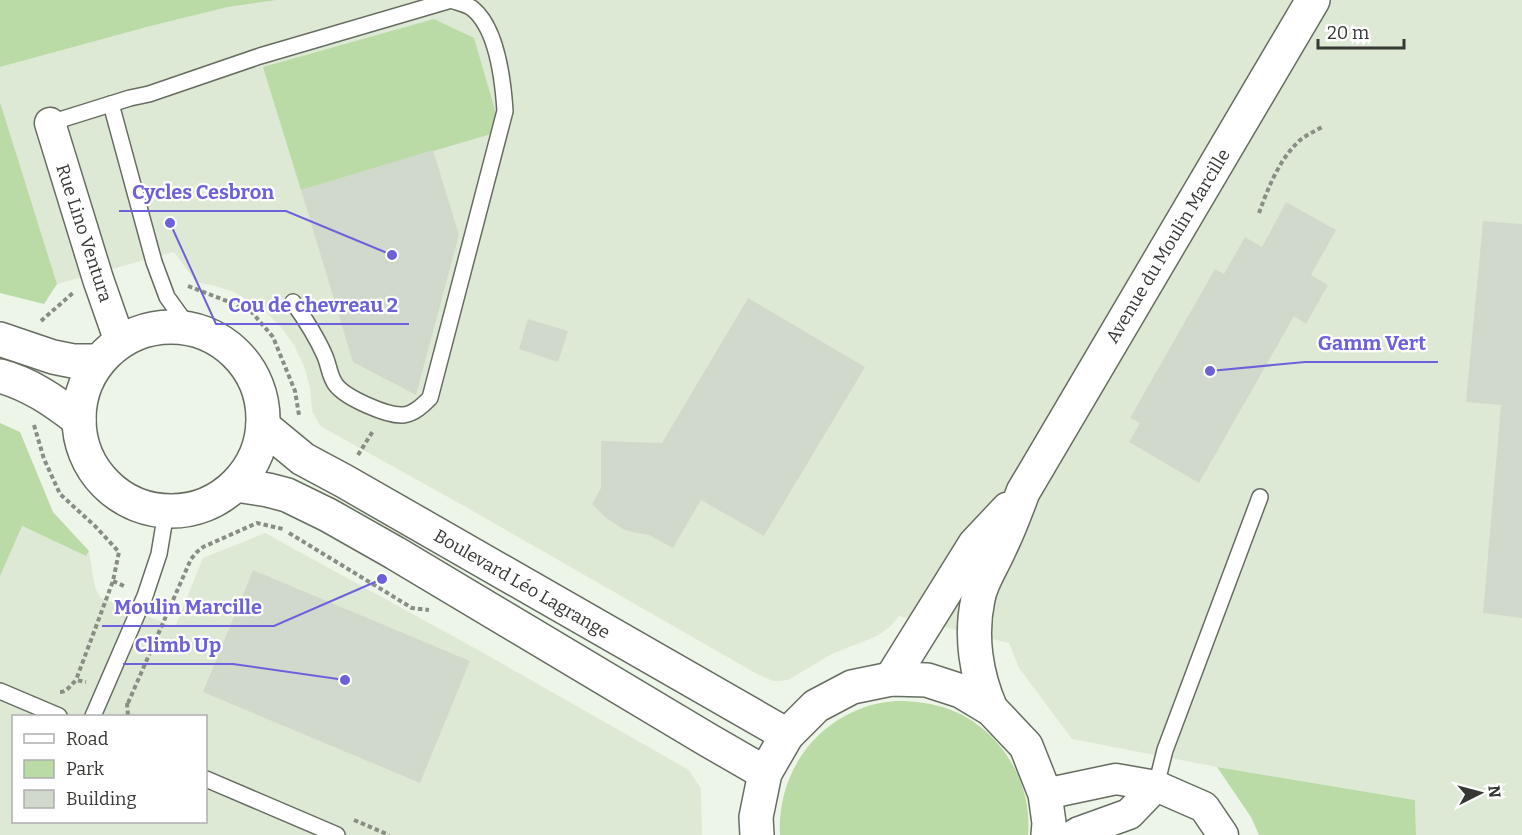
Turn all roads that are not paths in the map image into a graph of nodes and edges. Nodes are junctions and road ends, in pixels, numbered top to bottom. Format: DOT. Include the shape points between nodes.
graph roads {
  1 [pos="1313,0"];
  2 [pos="111,104"];
  3 [pos="50,123"];
  4 [pos="293,302"];
  5 [pos="190,329"];
  6 [pos="0,339"];
  7 [pos="110,352"];
  8 [pos="0,376"];
  9 [pos="79,420"];
  10 [pos="263,426"];
  11 [pos="236,485"];
  12 [pos="1023,492"];
  13 [pos="1260,497"];
  14 [pos="166,512"];
  15 [pos="891,679"];
  16 [pos="0,691"];
  17 [pos="991,709"];
  18 [pos="54,715"];
  19 [pos="94,715"];
  20 [pos="787,735"];
  21 [pos="765,773"];
  22 [pos="207,779"];
  23 [pos="1156,786"];
  24 [pos="1045,794"];
  25 [pos="337,835"];
  26 [pos="758,835"];
  27 [pos="1048,835"];
  28 [pos="1074,835"];
  29 [pos="1223,835"];
  1 -- 12 [label="street, Avenue du Moulin Marcille"];
  2 -- 3 [label="lane"];
  2 -- 4 [label="lane" via="451,0 471,7 484,21 493,39 505,111 430,398 404,415 364,404 337,386 319,343"];
  2 -- 5 [label="lane" via="154,262 167,297"];
  3 -- 7 [label="street, Rue Lino Ventura" via="98,279"];
  5 -- 7 [label="street" via="159,328 139,333"];
  5 -- 10 [label="street" via="220,341 245,363 260,393"];
  6 -- 7 [label="street" via="73,361"];
  7 -- 9 [label="street" via="86,385"];
  8 -- 9 [label="street" via="38,390"];
  9 -- 14 [label="street" via="83,447 101,480 130,502"];
  10 -- 11 [label="street" via="255,458"];
  10 -- 20 [label="street, Boulevard Léo Lagrange" via="303,459"];
  11 -- 14 [label="street" via="204,506"];
  11 -- 21 [label="street, Boulevard Léo Lagrange" via="287,495 328,515"];
  12 -- 15 [label="street, Avenue du Moulin Marcille" via="975,544"];
  12 -- 17 [label="street, Avenue du Moulin Marcille" via="978,598 976,654 982,689"];
  13 -- 23 [label="lane" via="1165,750"];
  14 -- 19 [label="lane" via="159,554 145,596"];
  15 -- 17 [label="street" via="927,680 961,691"];
  15 -- 20 [label="street" via="852,687 825,701"];
  16 -- 18 [label="lane"];
  17 -- 24 [label="street" via="1026,746"];
  20 -- 21 [label="street"];
  21 -- 26 [label="street" via="756,817"];
  22 -- 25 [label="lane"];
  23 -- 24 [label="street" via="1116,779"];
  23 -- 28 [label="street" via="1130,814"];
  23 -- 29 [label="street" via="1204,807"];
  24 -- 27 [label="street"];
}
